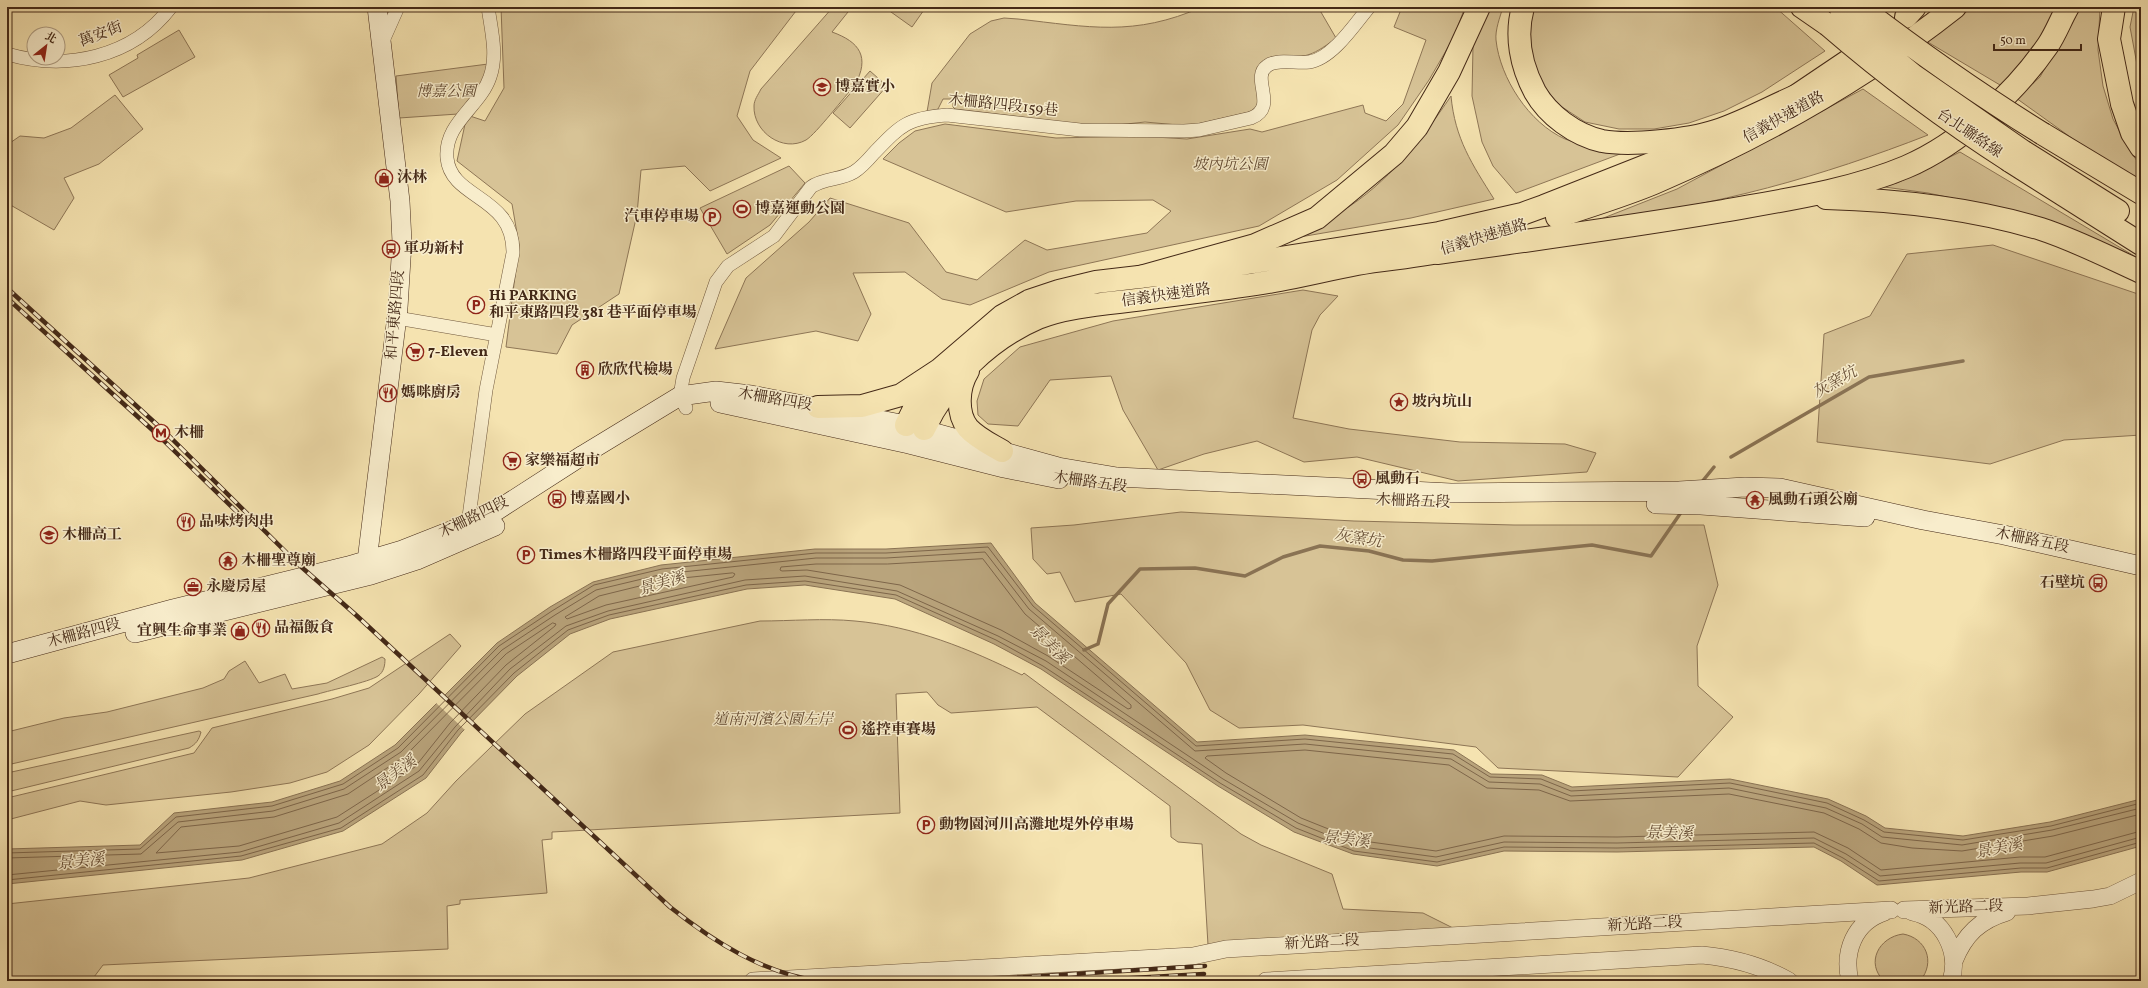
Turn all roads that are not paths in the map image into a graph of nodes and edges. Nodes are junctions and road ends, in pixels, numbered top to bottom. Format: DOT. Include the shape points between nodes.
graph roads {
  1 [pos="171,7"];
  2 [pos="377,7"];
  3 [pos="398,7"];
  4 [pos="488,7"];
  5 [pos="1368,7"];
  6 [pos="1479,7"];
  7 [pos="1523,7"];
  8 [pos="1802,7"];
  9 [pos="1808,7"];
  10 [pos="1860,7"];
  11 [pos="1955,7"];
  12 [pos="2068,7"];
  13 [pos="2114,7"];
  14 [pos="1913,10"];
  15 [pos="1833,16"];
  16 [pos="381,45"];
  17 [pos="7,54"];
  18 [pos="1802,93"];
  19 [pos="2141,147"];
  20 [pos="2017,157"];
  21 [pos="2141,192"];
  22 [pos="1800,197"];
  23 [pos="2141,226"];
  24 [pos="2141,244"];
  25 [pos="1437,253"];
  26 [pos="2141,272"];
  27 [pos="1140,277"];
  28 [pos="397,318"];
  29 [pos="497,335"];
  30 [pos="971,352"];
  31 [pos="683,402"];
  32 [pos="818,407"];
  33 [pos="913,433"];
  34 [pos="1002,451"];
  35 [pos="1800,492"];
  36 [pos="1788,511"];
  37 [pos="1922,520"];
  38 [pos="470,531"];
  39 [pos="2141,566"];
  40 [pos="369,568"];
  41 [pos="261,594"];
  42 [pos="7,654"];
  43 [pos="7,667"];
  44 [pos="2141,881"];
  45 [pos="2028,906"];
  46 [pos="1898,910"];
  47 [pos="1954,961"];
  48 [pos="753,981"];
  49 [pos="1266,981"];
  50 [pos="1789,981"];
  51 [pos="1850,981"];
  52 [pos="1951,981"];
  1 -- 17 [label="street, 萬安街" via="142,36 107,54 87,60 42,62"];
  2 -- 16 [label="main road, 和平東路四段"];
  3 -- 16 [label="street"];
  4 -- 29 [label="street" via="493,48 491,75 479,97 454,128 447,146 449,166 456,179 500,213 512,234 513,253"];
  5 -- 31 [label="street, 木柵路四段159巷" via="1340,41 1320,58 1310,62 1273,63 1267,66 1261,78 1264,100 1262,108 1258,116 1251,118 1184,131 1080,130 947,115 926,116 899,127 854,172 816,183 811,187 774,236 735,260 721,274 712,290 683,378"];
  6 -- 27 [label="highway" via="1449,72 1417,127 1394,154 1317,218 1255,244"];
  7 -- 18 [label="highway" via="1519,45 1526,75 1540,100 1557,119 1602,141 1669,141 1716,131"];
  8 -- 15 [label="highway"];
  9 -- 15 [label="highway, 台北聯絡線"];
  10 -- 21 [label="highway, bridge" via="1923,56 1981,95"];
  11 -- 25 [label="highway, 信義快速道路" via="1924,32 1852,80 1767,129 1661,180 1554,218"];
  12 -- 22 [label="highway" via="2049,43 2027,73 1992,109 1948,144 1907,167"];
  13 -- 19 [label="highway" via="2110,39 2122,104 2132,133"];
  14 -- 18 [label="highway, 信義快速道路" via="1867,50"];
  15 -- 20 [label="highway, 台北聯絡線, bridge" via="1906,90 1950,122"];
  16 -- 28 [label="main road, 和平東路四段" via="402,224"];
  18 -- 27 [label="highway, 信義快速道路" via="1745,126 1522,214 1439,233 1216,268"];
  20 -- 23 [label="highway, 台北聯絡線"];
  20 -- 24 [label="highway, 台北聯絡線"];
  22 -- 25 [label="highway" via="1604,231"];
  22 -- 26 [label="highway" via="1902,202 1996,218 2041,230 2088,247"];
  25 -- 30 [label="highway, 信義快速道路" via="1358,264 1279,280 1079,308 1040,317"];
  27 -- 30 [label="highway, 信義快速道路" via="1088,284 1029,301 1002,316"];
  28 -- 29 [label="street"];
  28 -- 40 [label="main road, 和平東路四段"];
  29 -- 38 [label="street" via="486,390"];
  30 -- 32 [label="highway" via="901,394 862,406"];
  30 -- 33 [label="highway" via="928,390"];
  30 -- 34 [label="highway" via="960,391 962,418 980,438"];
  31 -- 32 [label="main road, 木柵路四段" via="716,391"];
  31 -- 33 [label="main road, 木柵路四段" via="719,403"];
  31 -- 38 [label="main road, 木柵路四段" via="503,521"];
  32 -- 33 [label="main road, 木柵路四段"];
  33 -- 34 [label="main road, 木柵路五段"];
  33 -- 36 [label="main road, 木柵路五段" via="1055,479 1143,491 1451,504 1701,505"];
  34 -- 35 [label="main road, 木柵路五段" via="1073,470 1144,480 1451,493 1679,491 1745,487 1780,488"];
  35 -- 36 [label="main road" via="1799,498"];
  35 -- 37 [label="main road, 木柵路五段"];
  36 -- 37 [label="main road, 木柵路五段"];
  37 -- 39 [label="main road, 木柵路五段" via="2004,535"];
  38 -- 40 [label="main road, 木柵路四段" via="417,560"];
  40 -- 41 [label="main road, 木柵路四段"];
  41 -- 42 [label="main road, 木柵路四段"];
  41 -- 43 [label="main road, 木柵路四段"];
  44 -- 45 [label="street, 新光路二段" via="2110,896"];
  45 -- 46 [label="street, 新光路二段"];
  45 -- 47 [label="street, 新光路二段" via="1996,915 1975,927"];
  46 -- 47 [label="street" via="1917,912 1939,926 1947,936"];
  46 -- 48 [label="street, 新光路二段" via="1234,948 1193,956"];
  46 -- 51 [label="street" via="1870,920 1854,937 1847,959"];
  47 -- 52 [label="street"];
  49 -- 50 [label="street" via="1702,954 1730,957 1752,963"];
}
